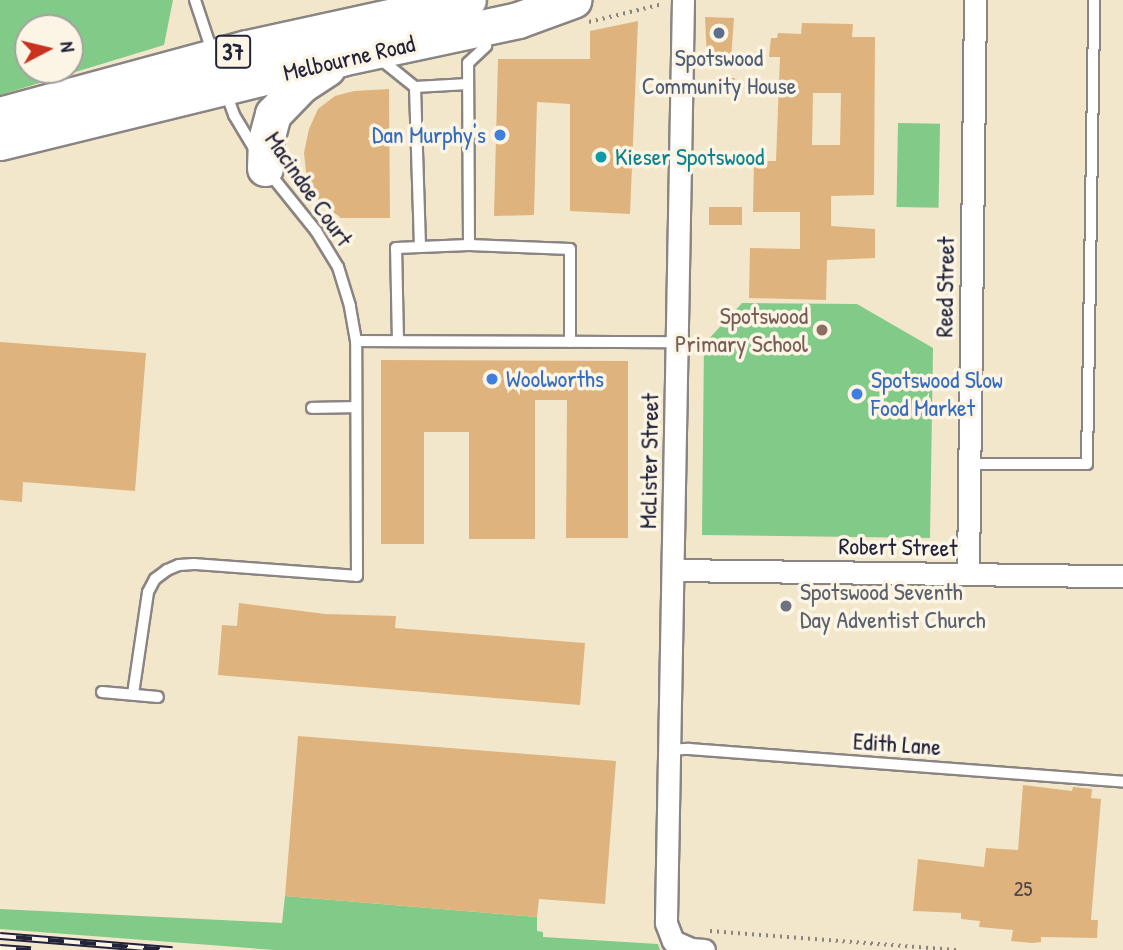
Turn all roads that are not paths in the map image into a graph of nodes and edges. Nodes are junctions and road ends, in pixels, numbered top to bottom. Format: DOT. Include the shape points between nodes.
graph roads {
  1 [pos="195,0"];
  2 [pos="468,0"];
  3 [pos="573,0"];
  4 [pos="683,0"];
  5 [pos="975,0"];
  6 [pos="1094,0"];
  7 [pos="486,46"];
  8 [pos="356,55"];
  9 [pos="219,72"];
  10 [pos="468,85"];
  11 [pos="415,87"];
  12 [pos="0,115"];
  13 [pos="0,142"];
  14 [pos="265,168"];
  15 [pos="469,245"];
  16 [pos="419,247"];
  17 [pos="356,341"];
  18 [pos="398,341"];
  19 [pos="570,342"];
  20 [pos="677,342"];
  21 [pos="356,407"];
  22 [pos="312,408"];
  23 [pos="969,464"];
  24 [pos="673,570"];
  25 [pos="968,574"];
  26 [pos="1123,576"];
  27 [pos="102,692"];
  28 [pos="133,694"];
  29 [pos="159,697"];
  30 [pos="667,750"];
  31 [pos="1123,782"];
  32 [pos="700,940"];
  1 -- 9 [label="lane, Macindoe Court"];
  2 -- 9 [label="main road, Melbourne Road / 37"];
  3 -- 8 [label="main road, Melbourne Road / 37" via="518,20"];
  4 -- 20 [label="street, McLister Street"];
  5 -- 23 [label="street, Reed Street"];
  6 -- 23 [label="lane" via="1087,464"];
  7 -- 10 [label="lane" via="468,63"];
  8 -- 9 [label="main road, Melbourne Road / 37"];
  8 -- 11 [label="lane"];
  8 -- 14 [label="main road" via="301,85 273,114"];
  9 -- 12 [label="main road, Melbourne Road / 37"];
  9 -- 13 [label="main road, Melbourne Road / 37"];
  9 -- 14 [label="lane, Macindoe Court" via="234,116"];
  10 -- 11 [label="lane"];
  10 -- 15 [label="lane"];
  11 -- 16 [label="lane"];
  14 -- 17 [label="lane, Macindoe Court" via="316,231 338,267"];
  15 -- 16 [label="lane"];
  15 -- 19 [label="lane" via="570,249"];
  16 -- 18 [label="lane" via="397,248"];
  17 -- 18 [label="lane"];
  17 -- 21 [label="lane, Macindoe Court"];
  18 -- 19 [label="lane"];
  19 -- 20 [label="lane"];
  20 -- 24 [label="street, McLister Street"];
  21 -- 22 [label="lane"];
  21 -- 28 [label="lane, Macindoe Court" via="357,576 194,564 167,570 148,592"];
  23 -- 25 [label="street, Reed Street"];
  24 -- 25 [label="street, Robert Street"];
  24 -- 30 [label="street, McLister Street"];
  25 -- 26 [label="street, Robert Street"];
  27 -- 28 [label="lane"];
  28 -- 29 [label="lane"];
  30 -- 31 [label="lane, Edith Lane"];
  30 -- 32 [label="street, McLister Street" via="666,923 673,941 691,949"];
}
